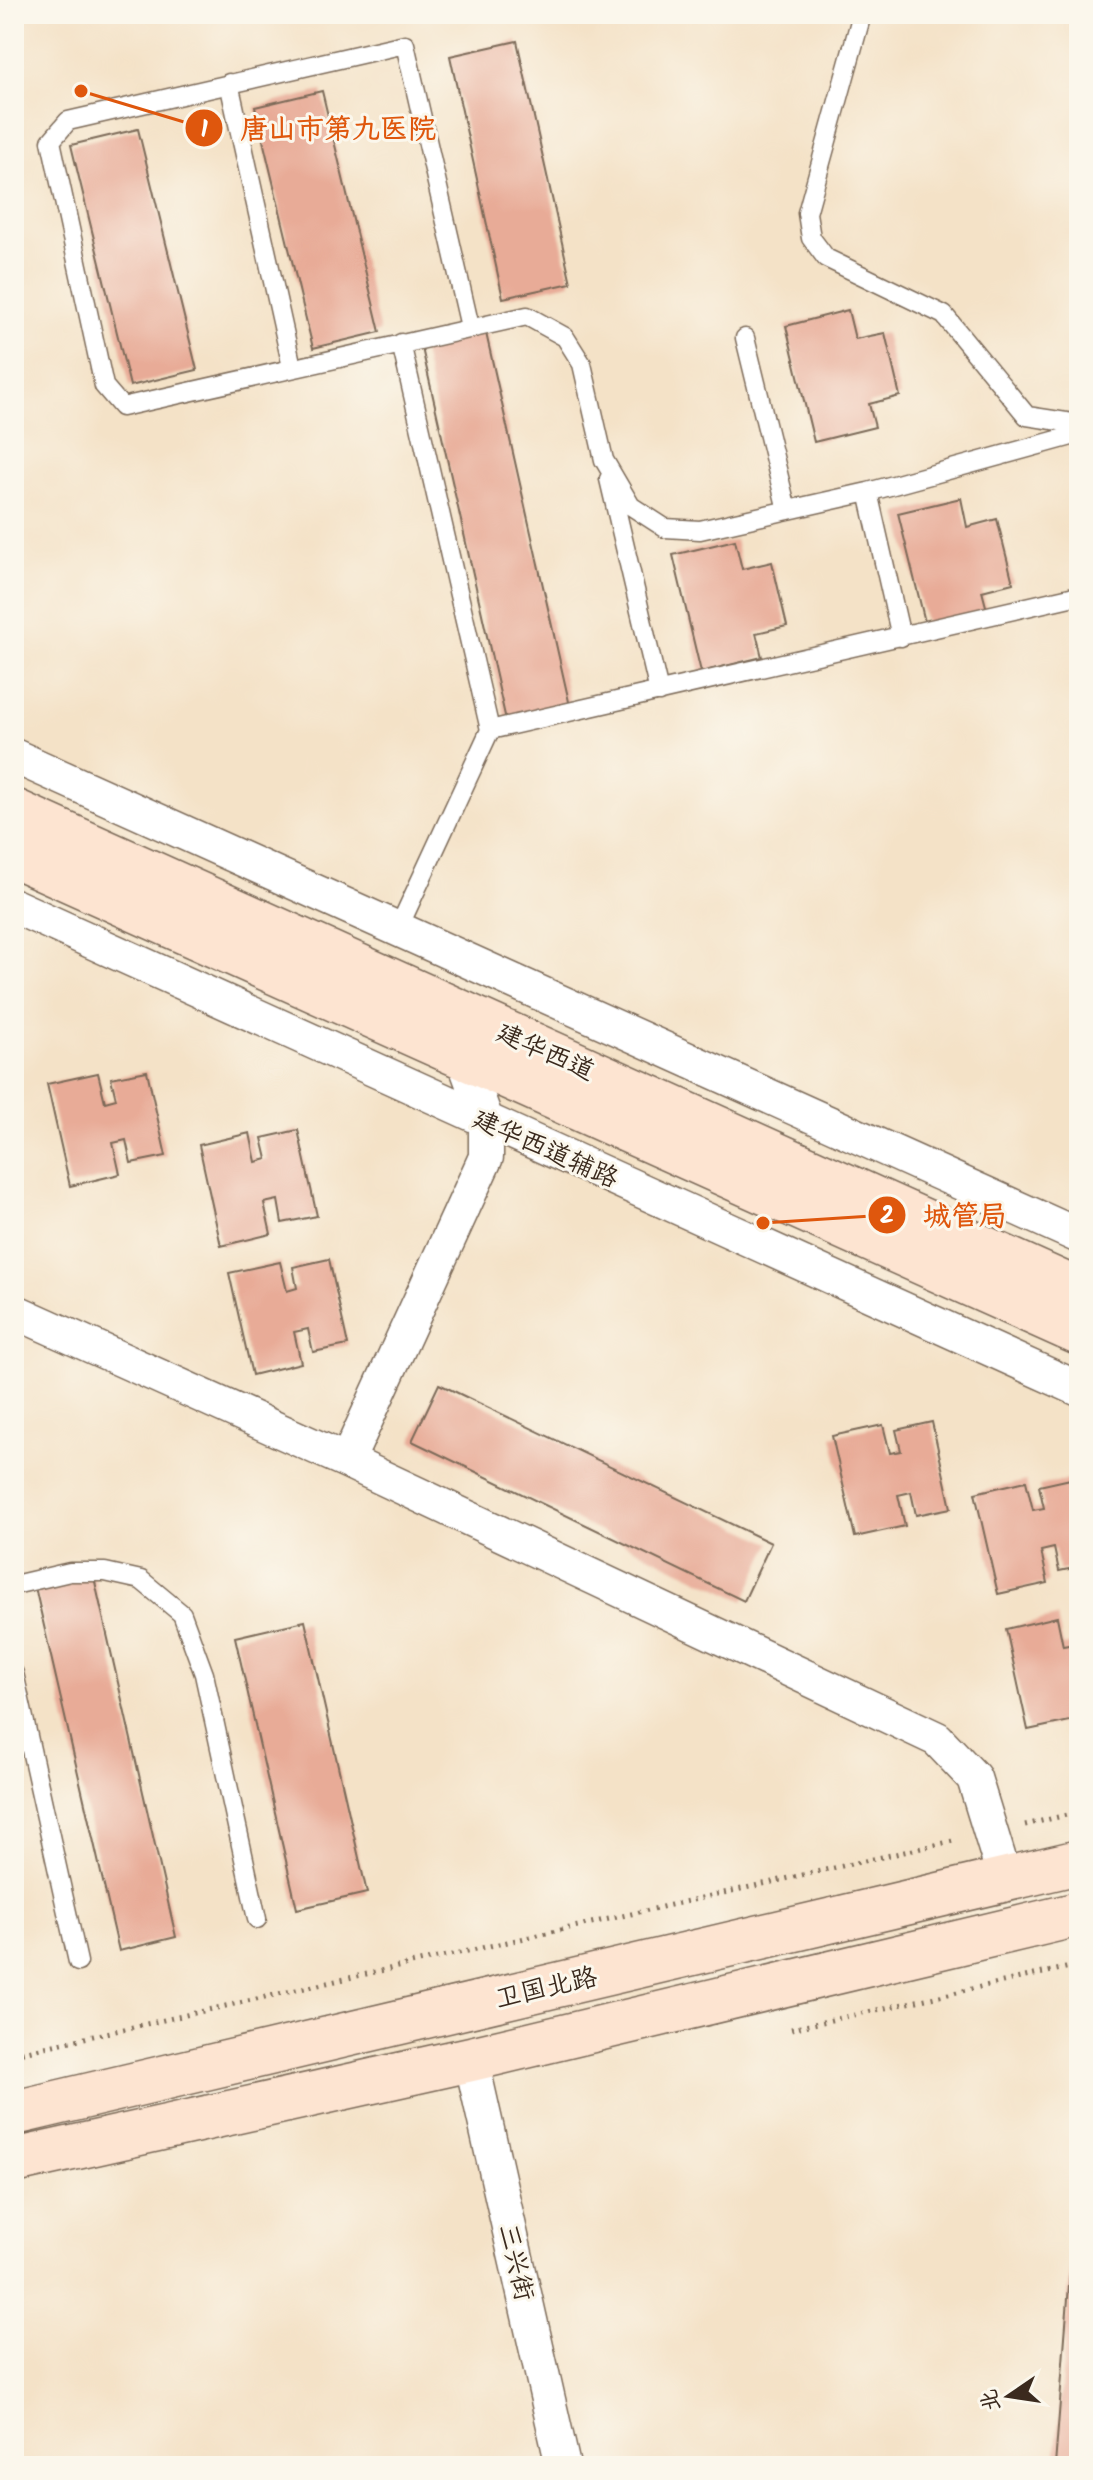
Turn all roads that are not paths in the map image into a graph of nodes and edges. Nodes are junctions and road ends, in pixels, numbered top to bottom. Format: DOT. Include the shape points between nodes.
graph roads {
  1 [pos="862,14"];
  2 [pos="229,83"];
  3 [pos="470,327"];
  4 [pos="745,338"];
  5 [pos="401,343"];
  6 [pos="292,367"];
  7 [pos="1079,424"];
  8 [pos="1079,434"];
  9 [pos="604,460"];
  10 [pos="868,492"];
  11 [pos="787,510"];
  12 [pos="1079,595"];
  13 [pos="901,637"];
  14 [pos="659,692"];
  15 [pos="490,730"];
  16 [pos="14,756"];
  17 [pos="14,811"];
  18 [pos="14,855"];
  19 [pos="14,906"];
  20 [pos="398,929"];
  21 [pos="463,1057"];
  22 [pos="486,1120"];
  23 [pos="1079,1236"];
  24 [pos="1079,1291"];
  25 [pos="14,1311"];
  26 [pos="1079,1333"];
  27 [pos="1079,1389"];
  28 [pos="347,1461"];
  29 [pos="14,1585"];
  30 [pos="14,1673"];
  31 [pos="1079,1862"];
  32 [pos="1005,1879"];
  33 [pos="1079,1914"];
  34 [pos="257,1919"];
  35 [pos="78,1962"];
  36 [pos="471,2059"];
  37 [pos="14,2113"];
  38 [pos="14,2161"];
  39 [pos="563,2466"];
  1 -- 7 [label="lane" via="807,213 811,238 826,258 944,315 1027,416"];
  2 -- 3 [label="lane" via="405,44"];
  2 -- 6 [label="lane"];
  2 -- 6 [label="lane" via="68,121 51,141 104,386 122,407"];
  3 -- 5 [label="lane"];
  3 -- 9 [label="lane" via="527,316 565,337 582,364"];
  4 -- 11 [label="lane"];
  5 -- 6 [label="lane"];
  5 -- 15 [label="lane"];
  8 -- 10 [label="lane"];
  9 -- 11 [label="lane" via="631,506 665,528 700,530"];
  9 -- 14 [label="lane"];
  10 -- 11 [label="lane"];
  10 -- 13 [label="lane"];
  12 -- 13 [label="lane"];
  13 -- 14 [label="lane"];
  14 -- 15 [label="lane"];
  15 -- 20 [label="lane"];
  16 -- 20 [label="street"];
  17 -- 24 [label="main road, 建华西道"];
  18 -- 21 [label="main road, 建华西道"];
  19 -- 22 [label="street, 建华西道辅路"];
  20 -- 23 [label="street"];
  21 -- 22 [label="street"];
  21 -- 26 [label="main road, 建华西道"];
  22 -- 27 [label="street, 建华西道辅路"];
  22 -- 28 [label="street" via="486,1157"];
  25 -- 28 [label="street"];
  28 -- 32 [label="street" via="937,1739 974,1778"];
  29 -- 34 [label="lane" via="70,1572 105,1572 141,1580 182,1614 204,1674"];
  30 -- 35 [label="lane"];
  31 -- 32 [label="main road, 卫国北路"];
  32 -- 37 [label="main road, 卫国北路"];
  33 -- 36 [label="main road, 卫国北路"];
  36 -- 38 [label="main road, 卫国北路"];
  36 -- 39 [label="street, 三兴街"];
}
